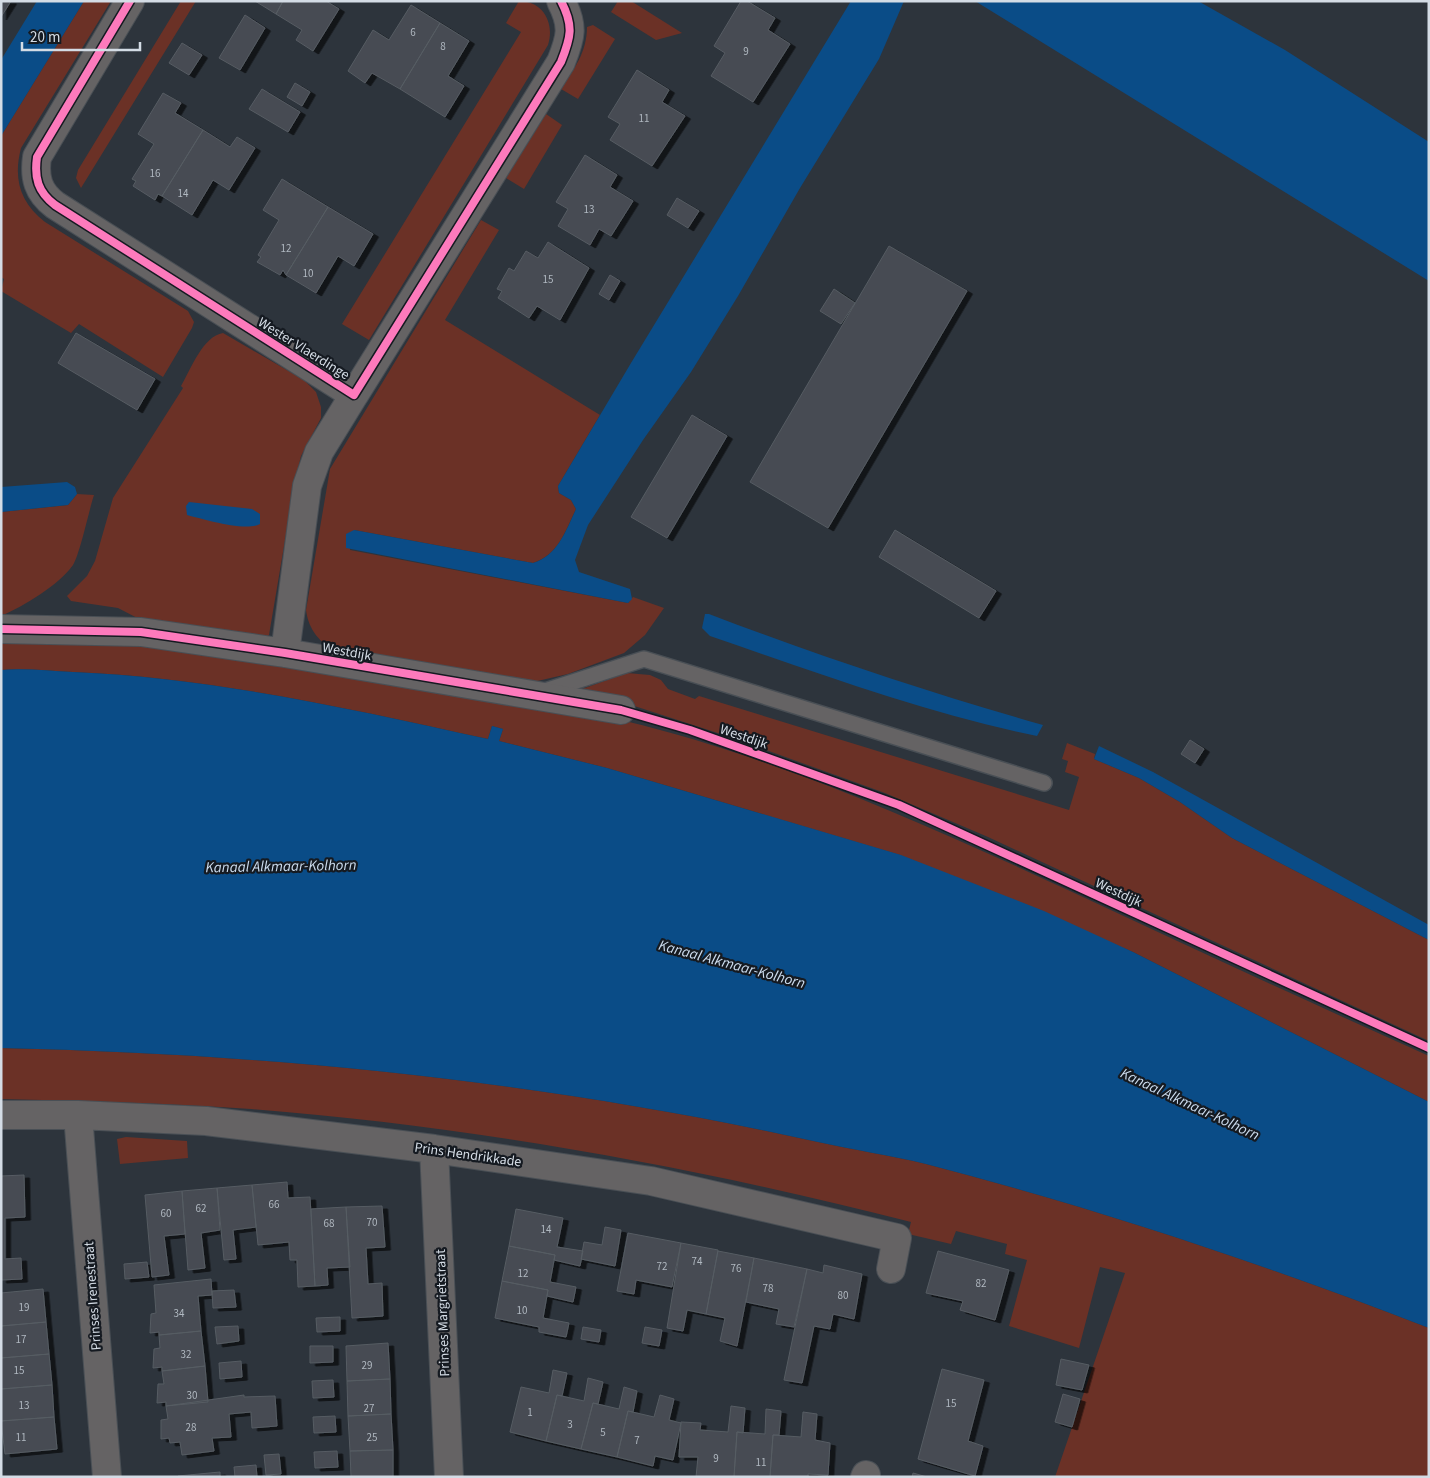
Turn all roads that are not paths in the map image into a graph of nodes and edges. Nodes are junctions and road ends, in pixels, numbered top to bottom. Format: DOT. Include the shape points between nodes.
graph roads {
  1 [pos="130,1"];
  2 [pos="561,1"];
  3 [pos="354,395"];
  4 [pos="1,630"];
  5 [pos="285,652"];
  6 [pos="531,695"];
  7 [pos="622,710"];
  8 [pos="1044,783"];
  9 [pos="1,1115"];
  10 [pos="78,1115"];
  11 [pos="434,1149"];
  12 [pos="891,1269"];
  13 [pos="107,1477"];
  14 [pos="449,1477"];
  1 -- 3 [label="street, Wester Vlaerdinge" via="37,157 35,172 44,196"];
  2 -- 3 [label="street, Wester Vlaerdinge" via="569,17 570,39 561,62"];
  3 -- 5 [label="street, Wester Vlaerdinge" via="319,452 308,486"];
  4 -- 5 [label="street, Westdijk" via="141,632"];
  5 -- 6 [label="street, Westdijk"];
  6 -- 7 [label="street, Westdijk"];
  6 -- 8 [label="lane" via="644,659"];
  9 -- 10 [label="street, Prins Hendrikkade"];
  10 -- 11 [label="street, Prins Hendrikkade" via="206,1121"];
  10 -- 13 [label="street, Prinses Irenestraat"];
  11 -- 12 [label="street, Prins Hendrikkade" via="651,1181 897,1238"];
  11 -- 14 [label="street, Prinses Margrietstraat"];
}
